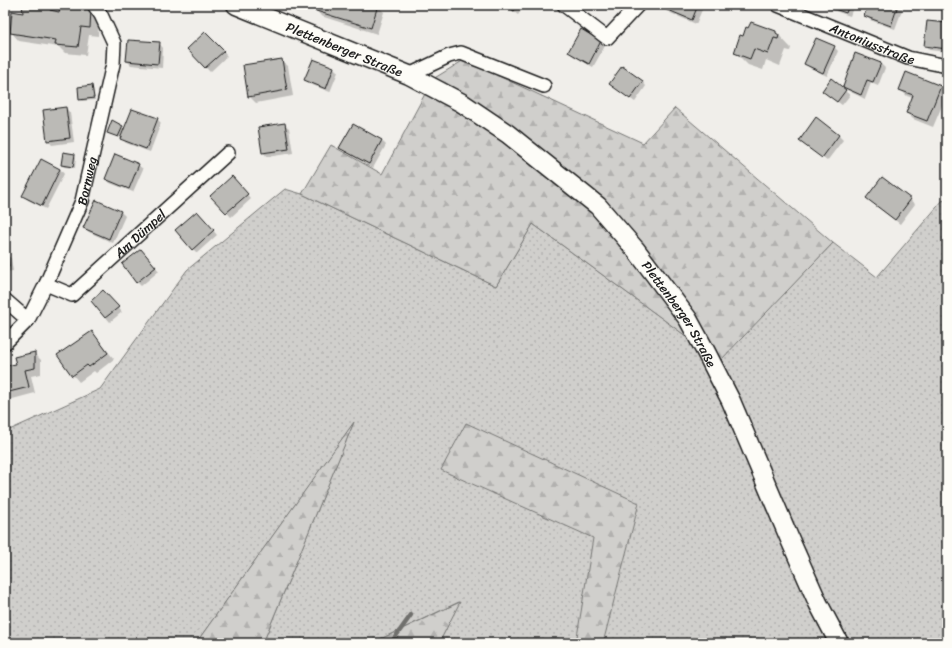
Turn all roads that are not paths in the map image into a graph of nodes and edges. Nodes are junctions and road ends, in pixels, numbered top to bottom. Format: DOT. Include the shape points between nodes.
graph roads {
  1 [pos="94,5"];
  2 [pos="236,5"];
  3 [pos="564,5"];
  4 [pos="638,5"];
  5 [pos="778,5"];
  6 [pos="947,66"];
  7 [pos="409,75"];
  8 [pos="544,86"];
  9 [pos="228,153"];
  10 [pos="46,284"];
  11 [pos="5,300"];
  12 [pos="28,320"];
  13 [pos="5,343"];
  14 [pos="839,643"];
  1 -- 10 [label="street, Bornweg" via="114,43 112,64 82,201"];
  2 -- 7 [label="main road, Plettenberger Straße"];
  3 -- 4 [label="street" via="607,38"];
  5 -- 6 [label="street, Antoniusstraße" via="908,58"];
  7 -- 8 [label="street, Plettenberger Straße" via="461,53"];
  7 -- 14 [label="main road, Plettenberger Straße" via="462,103 514,139 598,206 636,250 688,319 728,394 812,590"];
  9 -- 10 [label="street, Am Dümpel" via="72,295"];
  10 -- 12 [label="street, Bornweg"];
  11 -- 12 [label="street"];
  12 -- 13 [label="street, Bornweg"];
}
